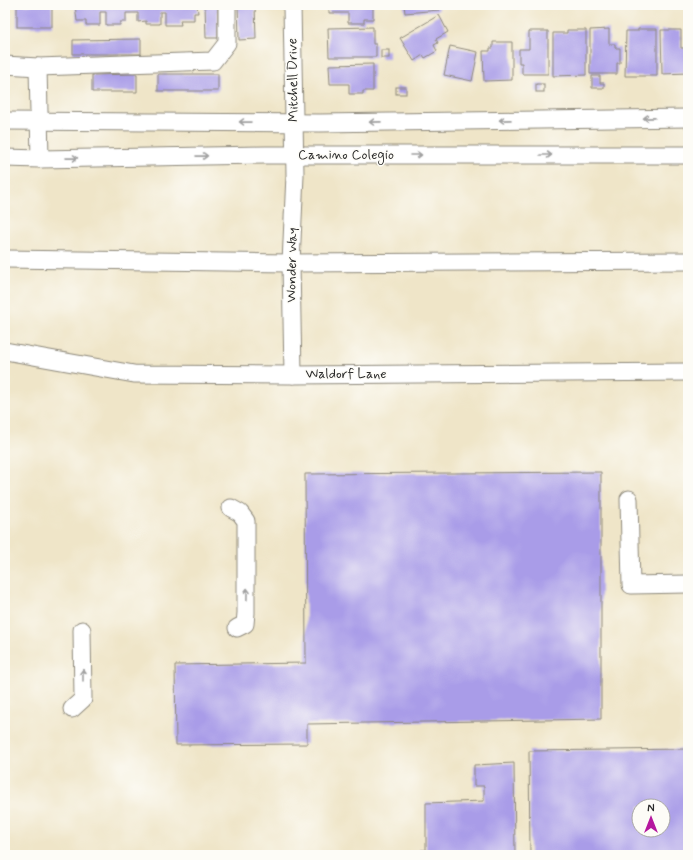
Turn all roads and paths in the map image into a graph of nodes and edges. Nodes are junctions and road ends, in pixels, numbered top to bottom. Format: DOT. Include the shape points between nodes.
graph roads {
  1 [pos="227,5"];
  2 [pos="292,5"];
  3 [pos="5,65"];
  4 [pos="38,67"];
  5 [pos="688,118"];
  6 [pos="39,120"];
  7 [pos="5,121"];
  8 [pos="293,123"];
  9 [pos="294,155"];
  10 [pos="688,155"];
  11 [pos="5,158"];
  12 [pos="40,159"];
  13 [pos="5,259"];
  14 [pos="688,261"];
  15 [pos="291,263"];
  16 [pos="5,351"];
  17 [pos="688,372"];
  18 [pos="293,375"];
  19 [pos="629,499"];
  20 [pos="231,508"];
  21 [pos="688,584"];
  22 [pos="237,628"];
  23 [pos="82,630"];
  24 [pos="72,709"];
  1 -- 4 [label="street" via="228,43 213,61"];
  2 -- 8 [label="street, Mitchell Drive"];
  3 -- 4 [label="street"];
  4 -- 6 [label="street"];
  5 -- 8 [label="street, one-way"];
  6 -- 7 [label="street"];
  8 -- 6 [label="street, one-way"];
  6 -- 12 [label="street"];
  8 -- 9 [label="street, Mitchell Drive"];
  9 -- 10 [label="street, Camino Colegio, one-way"];
  12 -- 9 [label="street, Camino Colegio, one-way"];
  9 -- 15 [label="street, Wonder Way"];
  11 -- 12 [label="street, Camino Colegio"];
  13 -- 15 [label="street"];
  14 -- 15 [label="street"];
  15 -- 18 [label="street, Wonder Way"];
  16 -- 18 [label="street, Waldorf Lane" via="134,374"];
  17 -- 18 [label="street, Waldorf Lane"];
  19 -- 21 [label="street" via="631,585"];
  22 -- 20 [label="street, one-way" via="245,624 246,613 246,521 240,513"];
  24 -- 23 [label="street, one-way" via="83,699"];
}
